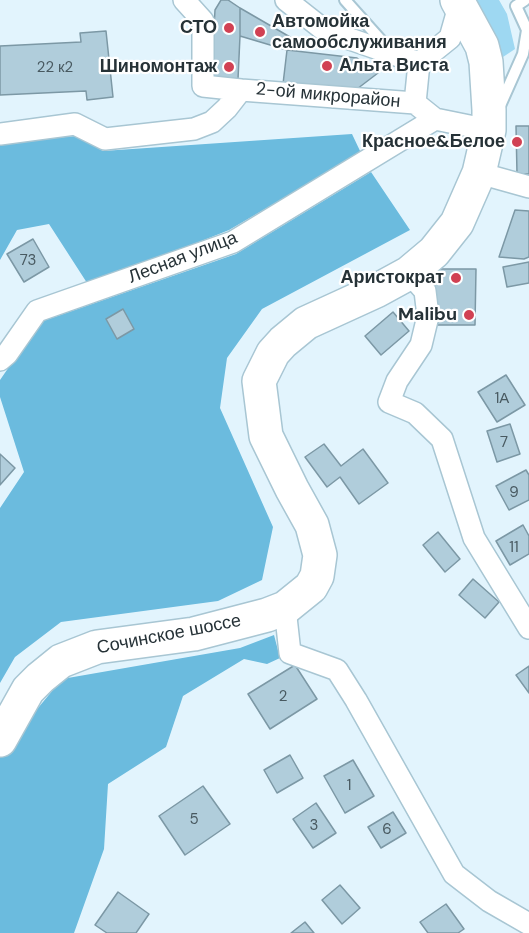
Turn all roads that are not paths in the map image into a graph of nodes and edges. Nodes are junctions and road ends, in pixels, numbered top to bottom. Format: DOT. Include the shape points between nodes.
graph roads {
  1 [pos="184,0"];
  2 [pos="286,0"];
  3 [pos="345,0"];
  4 [pos="525,0"];
  5 [pos="458,1"];
  6 [pos="392,53"];
  7 [pos="419,63"];
  8 [pos="241,90"];
  9 [pos="416,103"];
  10 [pos="435,119"];
  11 [pos="489,120"];
  12 [pos="0,134"];
  13 [pos="479,173"];
  14 [pos="529,187"];
  15 [pos="409,273"];
  16 [pos="0,360"];
  17 [pos="285,608"];
  18 [pos="529,628"];
  19 [pos="0,740"];
  20 [pos="529,924"];
  1 -- 8 [label="street, 2-ой микрорайон" via="203,21 203,86"];
  2 -- 6 [label="street" via="324,30"];
  3 -- 6 [label="lane"];
  4 -- 11 [label="lane" via="516,6 527,30 522,54"];
  5 -- 7 [label="street" via="450,38"];
  5 -- 11 [label="highway, Сочинское шоссе" via="482,46"];
  6 -- 7 [label="street"];
  7 -- 9 [label="street"];
  8 -- 9 [label="street, 2-ой микрорайон"];
  8 -- 12 [label="street, 2-ой микрорайон" via="212,122 194,129 105,139 75,124"];
  9 -- 10 [label="street"];
  10 -- 11 [label="street"];
  10 -- 16 [label="street, Лесная улица" via="233,242 37,311"];
  11 -- 13 [label="highway, Сочинское шоссе"];
  13 -- 14 [label="street"];
  13 -- 15 [label="highway, Сочинское шоссе" via="457,223 434,252"];
  15 -- 17 [label="highway, Сочинское шоссе" via="306,323 273,353 259,381 266,435 312,525 320,555 311,586"];
  15 -- 18 [label="street" via="424,291 428,316 421,345 397,381 390,402 415,413 442,440 474,538"];
  17 -- 19 [label="highway, Сочинское шоссе" via="194,634 97,647 61,661 28,690"];
  17 -- 20 [label="street" via="290,653 337,670 454,874 489,902"];
}
